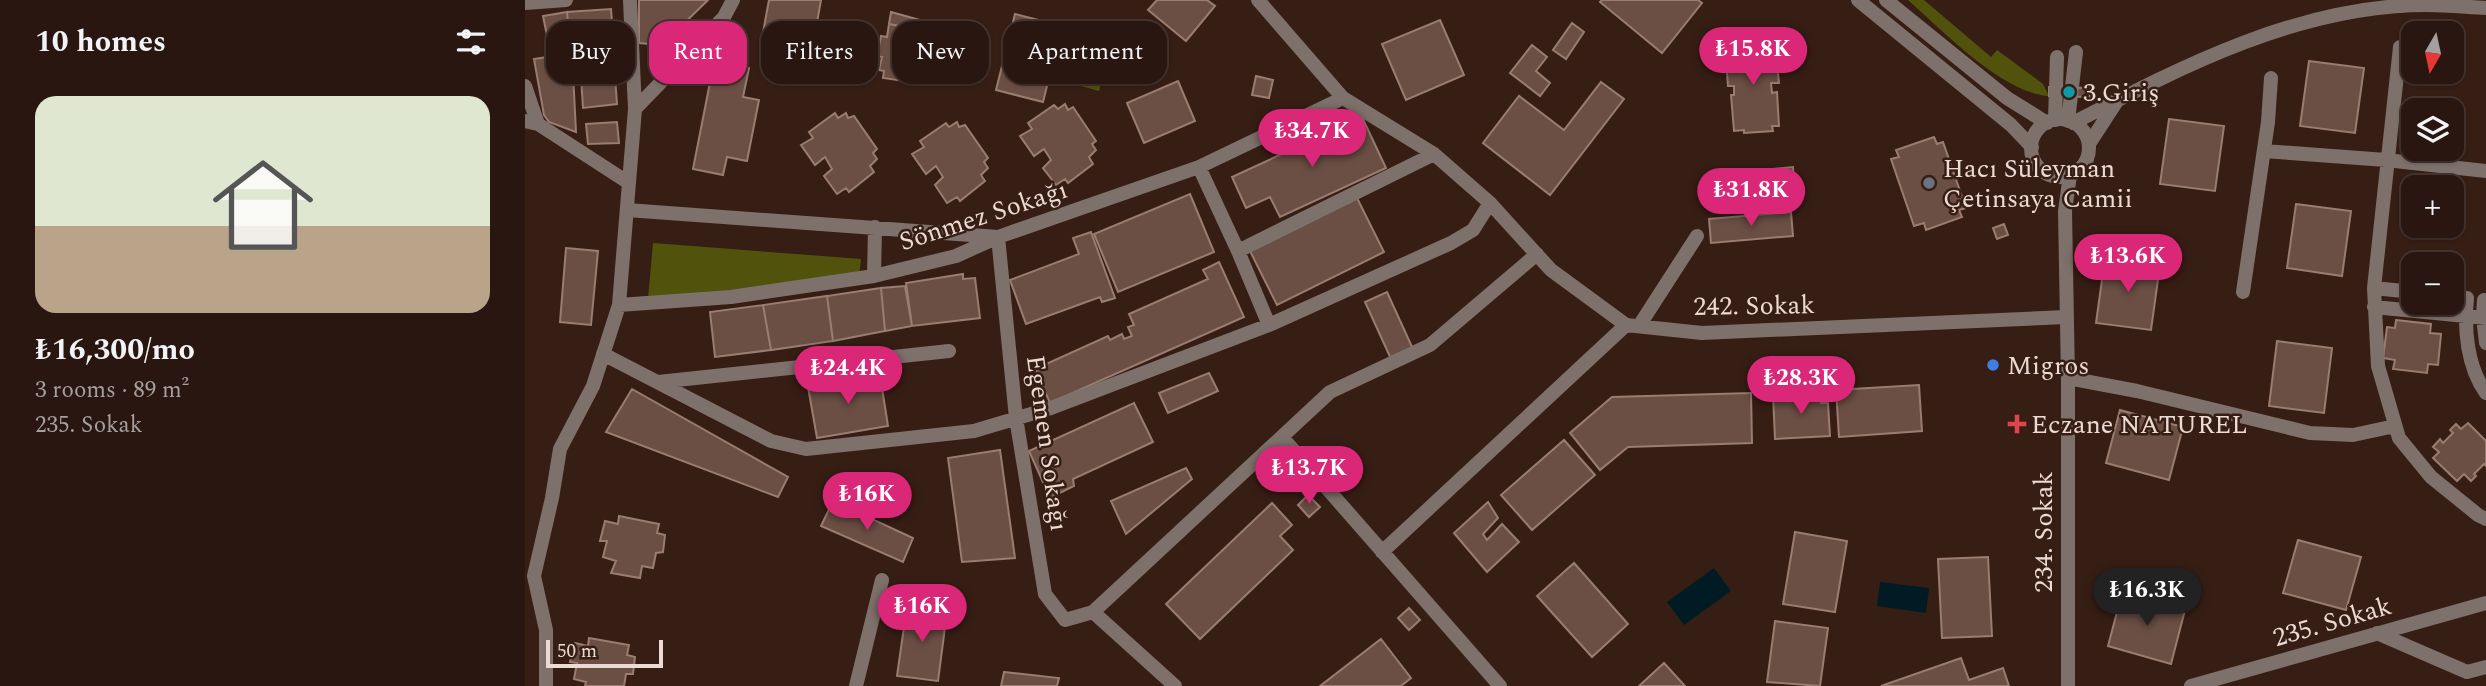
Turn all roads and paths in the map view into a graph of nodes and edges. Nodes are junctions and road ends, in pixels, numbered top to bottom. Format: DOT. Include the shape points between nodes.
graph roads {
  1 [pos="566,0"];
  2 [pos="630,0"];
  3 [pos="733,0"];
  4 [pos="1258,0"];
  5 [pos="1858,0"];
  6 [pos="1886,0"];
  7 [pos="525,3"];
  8 [pos="2486,8"];
  9 [pos="2400,47"];
  10 [pos="2076,52"];
  11 [pos="2057,57"];
  12 [pos="2271,78"];
  13 [pos="525,86"];
  14 [pos="1343,98"];
  15 [pos="2117,100"];
  16 [pos="635,109"];
  17 [pos="2061,122"];
  18 [pos="532,123"];
  19 [pos="2089,144"];
  20 [pos="2032,147"];
  21 [pos="2264,151"];
  22 [pos="1434,153"];
  23 [pos="2386,160"];
  24 [pos="1199,167"];
  25 [pos="2486,171"];
  26 [pos="2049,175"];
  27 [pos="2070,175"];
  28 [pos="629,183"];
  29 [pos="1490,204"];
  30 [pos="627,210"];
  31 [pos="2065,211"];
  32 [pos="875,227"];
  33 [pos="1697,236"];
  34 [pos="998,237"];
  35 [pos="1238,251"];
  36 [pos="1537,254"];
  37 [pos="874,276"];
  38 [pos="2374,288"];
  39 [pos="2401,291"];
  40 [pos="2243,292"];
  41 [pos="2464,298"];
  42 [pos="2467,298"];
  43 [pos="2485,300"];
  44 [pos="619,305"];
  45 [pos="2374,307"];
  46 [pos="2466,315"];
  47 [pos="2066,317"];
  48 [pos="2484,317"];
  49 [pos="1269,324"];
  50 [pos="1633,326"];
  51 [pos="2486,343"];
  52 [pos="949,351"];
  53 [pos="603,354"];
  54 [pos="2068,378"];
  55 [pos="657,382"];
  56 [pos="2486,393"];
  57 [pos="1016,418"];
  58 [pos="2395,426"];
  59 [pos="1282,437"];
  60 [pos="2486,519"];
  61 [pos="1382,552"];
  62 [pos="530,572"];
  63 [pos="882,580"];
  64 [pos="2486,603"];
  65 [pos="1093,612"];
  66 [pos="2377,633"];
  67 [pos="2486,667"];
  68 [pos="546,686"];
  69 [pos="856,686"];
  70 [pos="1175,686"];
  71 [pos="1500,686"];
  72 [pos="2068,686"];
  73 [pos="2191,686"];
  1 -- 7 [label="street"];
  2 -- 16 [label="street"];
  3 -- 16 [label="street"];
  4 -- 14 [label="street, 242. Sokak"];
  5 -- 20 [label="street"];
  6 -- 17 [label="street" via="2007,99"];
  8 -- 15 [label="street" via="2426,5 2355,12 2286,27 2239,43"];
  9 -- 23 [label="street"];
  10 -- 17 [label="street"];
  11 -- 17 [label="street"];
  12 -- 21 [label="street"];
  13 -- 18 [label="street"];
  14 -- 22 [label="street, 242. Sokak"];
  14 -- 24 [label="street, Sönmez Sokağı"];
  15 -- 17 [label="street"];
  15 -- 19 [label="street"];
  16 -- 28 [label="street"];
  17 -- 19 [label="street" via="2084,132"];
  17 -- 20 [label="street" via="2036,134"];
  18 -- 28 [label="street"];
  19 -- 27 [label="street" via="2085,163"];
  20 -- 26 [label="street" via="2034,160"];
  21 -- 23 [label="street"];
  21 -- 40 [label="street"];
  22 -- 29 [label="street, 242. Sokak"];
  22 -- 35 [label="street"];
  23 -- 25 [label="street"];
  23 -- 38 [label="street"];
  24 -- 34 [label="street, Sönmez Sokağı"];
  24 -- 35 [label="street"];
  26 -- 27 [label="street"];
  26 -- 31 [label="street, 234. Sokak"];
  27 -- 31 [label="street, 234. Sokak"];
  28 -- 30 [label="street"];
  29 -- 36 [label="street, 242. Sokak"];
  29 -- 49 [label="street" via="1473,230 1451,243"];
  30 -- 32 [label="street"];
  30 -- 44 [label="street"];
  31 -- 47 [label="street, 234. Sokak"];
  32 -- 34 [label="street"];
  32 -- 37 [label="street"];
  33 -- 50 [label="street"];
  34 -- 37 [label="street, Sönmez Sokağı" via="956,256"];
  34 -- 57 [label="street, Egemen Sokağı"];
  35 -- 49 [label="street"];
  36 -- 50 [label="street, 242. Sokak" via="1551,270"];
  36 -- 59 [label="street" via="1430,345 1331,392"];
  37 -- 44 [label="street, Sönmez Sokağı" via="731,297"];
  38 -- 39 [label="street"];
  38 -- 45 [label="street"];
  41 -- 42 [label="street"];
  42 -- 43 [label="street"];
  42 -- 46 [label="street"];
  43 -- 48 [label="street"];
  44 -- 53 [label="street"];
  45 -- 46 [label="street"];
  45 -- 58 [label="street" via="2378,366"];
  46 -- 48 [label="street"];
  46 -- 56 [label="street" via="2470,356"];
  47 -- 50 [label="street, 242. Sokak" via="1702,333"];
  47 -- 54 [label="street, 234. Sokak"];
  48 -- 51 [label="street"];
  49 -- 57 [label="street"];
  50 -- 61 [label="street"];
  52 -- 55 [label="street"];
  53 -- 55 [label="street"];
  53 -- 62 [label="street" via="593,386 560,449 552,498"];
  54 -- 58 [label="street" via="2310,433 2353,435"];
  54 -- 72 [label="street, 234. Sokak"];
  55 -- 57 [label="street" via="771,441 806,449 974,431"];
  57 -- 65 [label="street, Egemen Sokağı" via="1045,594 1065,620"];
  58 -- 60 [label="street" via="2399,438 2431,478"];
  59 -- 61 [label="street"];
  59 -- 65 [label="street"];
  61 -- 71 [label="street"];
  62 -- 68 [label="street" via="546,630"];
  63 -- 69 [label="street"];
  64 -- 66 [label="street, 235. Sokak"];
  65 -- 70 [label="street"];
  66 -- 67 [label="street" via="2467,672"];
  66 -- 73 [label="street, 235. Sokak"];
}
